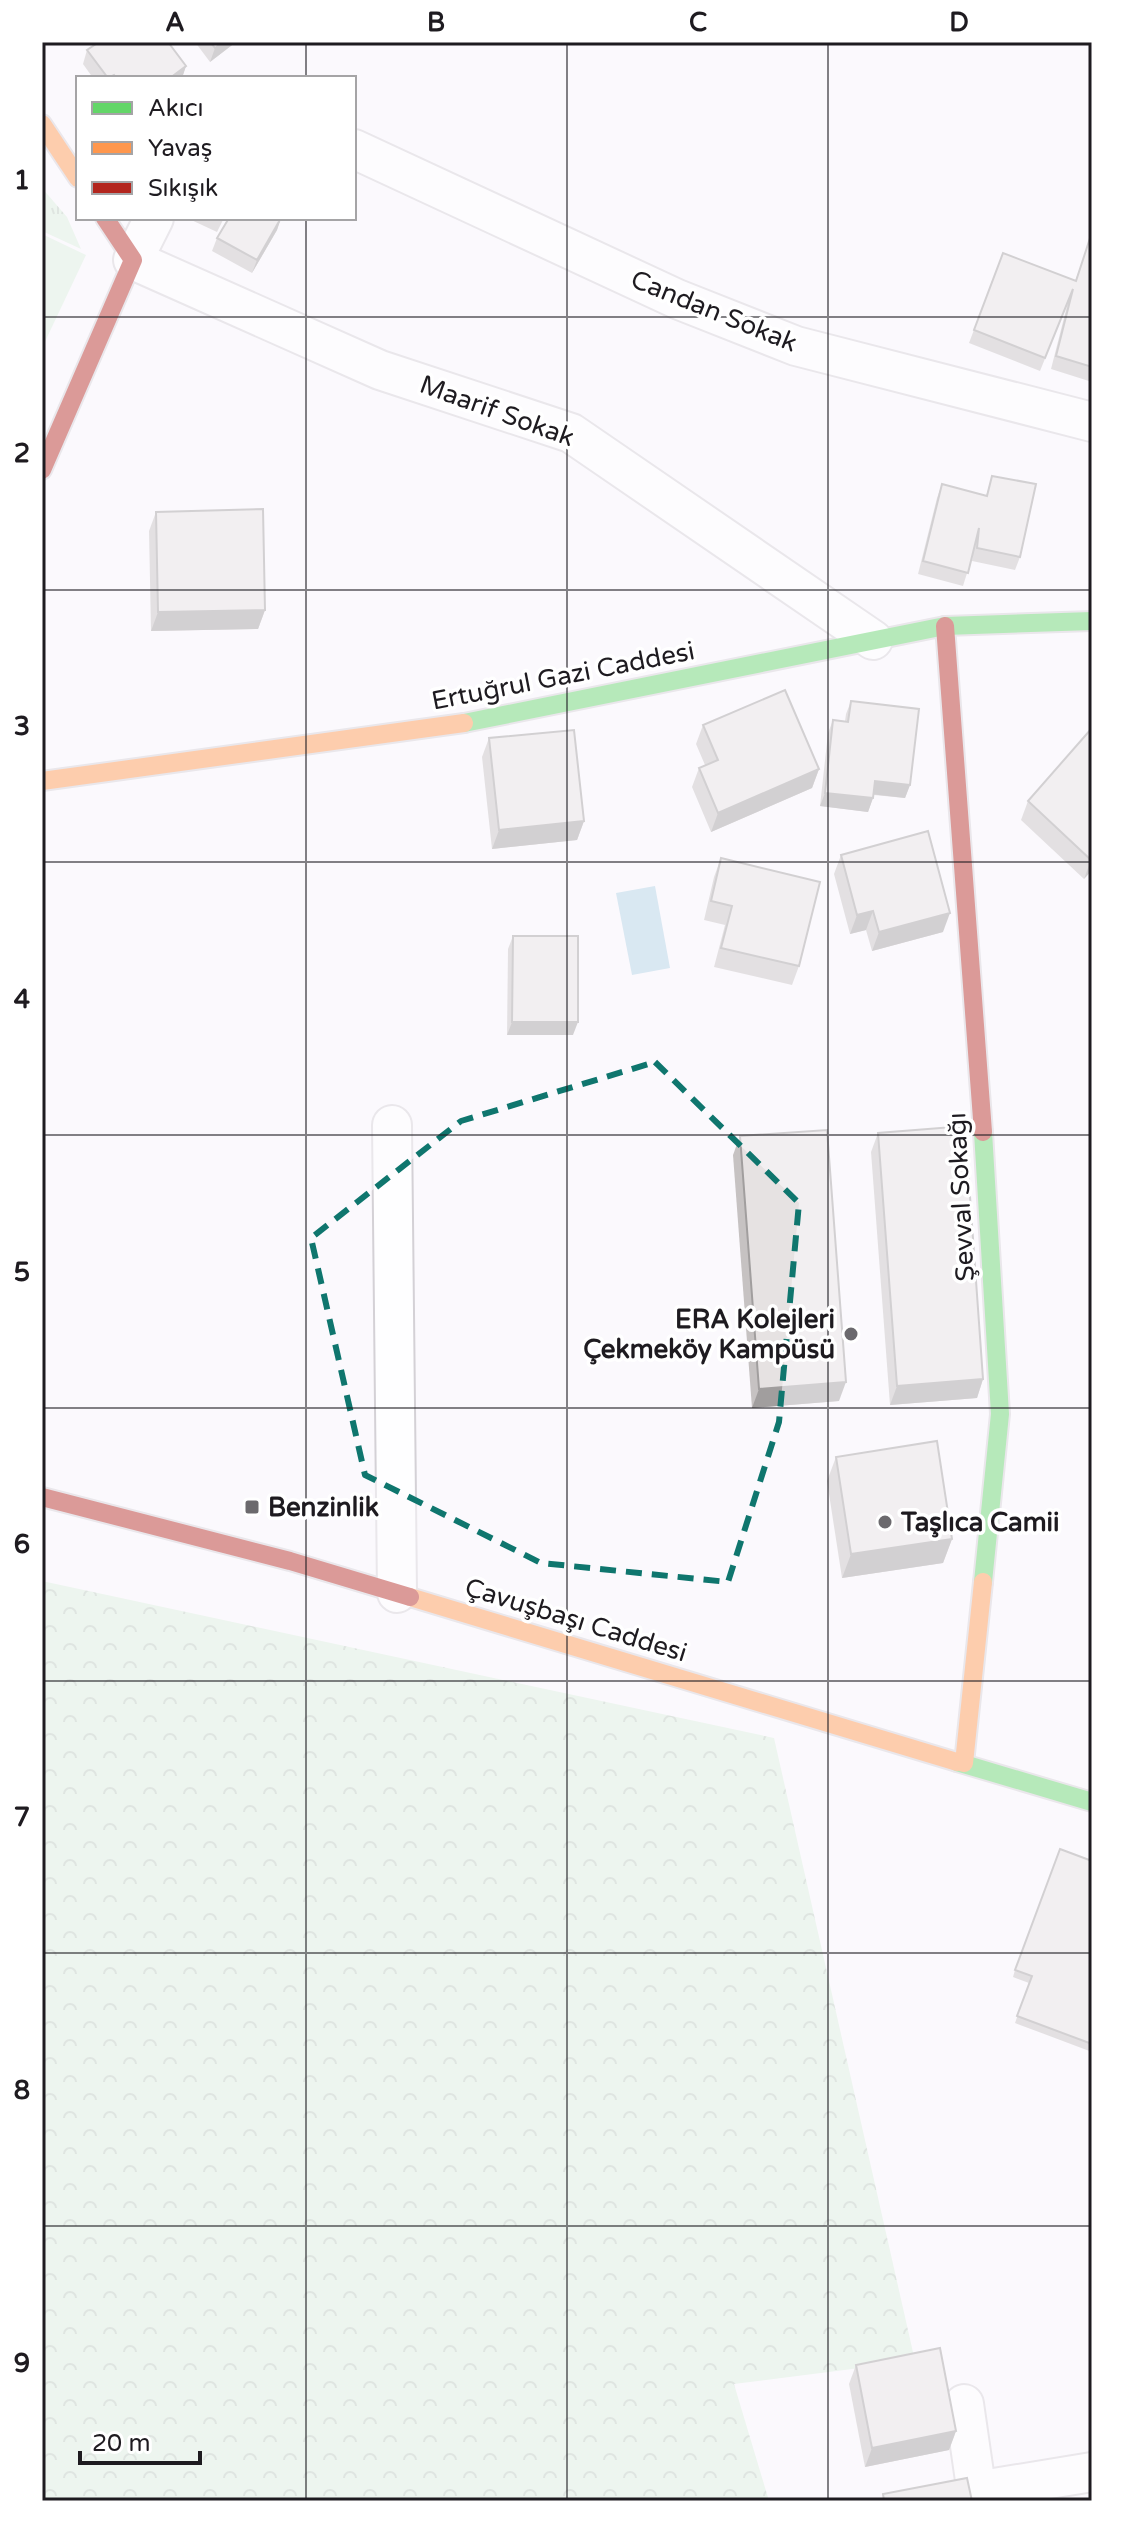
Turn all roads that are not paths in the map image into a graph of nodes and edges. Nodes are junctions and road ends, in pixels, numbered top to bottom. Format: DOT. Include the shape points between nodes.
graph roads {
  1 [pos="42,124"];
  2 [pos="356,150"];
  3 [pos="76,175"];
  4 [pos="106,220"];
  5 [pos="153,220"];
  6 [pos="133,260"];
  7 [pos="1092,422"];
  8 [pos="42,470"];
  9 [pos="1092,621"];
  10 [pos="945,626"];
  11 [pos="873,640"];
  12 [pos="42,781"];
  13 [pos="392,1125"];
  14 [pos="42,1497"];
  15 [pos="397,1593"];
  16 [pos="964,1763"];
  17 [pos="1092,1802"];
  18 [pos="964,2404"];
  19 [pos="1092,2472"];
  20 [pos="977,2496"];
  1 -- 3 [label="street"];
  2 -- 7 [label="street, Candan Sokak" via="677,299 796,346"];
  4 -- 6 [label="street"];
  5 -- 6 [label="street"];
  6 -- 8 [label="street"];
  6 -- 11 [label="street, Maarif Sokak" via="380,370 571,433"];
  9 -- 10 [label="street, Ertuğrul Gazi Caddesi"];
  10 -- 11 [label="street, Ertuğrul Gazi Caddesi"];
  10 -- 16 [label="street, Şevval Sokağı" via="974,979 1000,1414"];
  11 -- 12 [label="street, Ertuğrul Gazi Caddesi" via="437,728"];
  13 -- 15 [label="street"];
  14 -- 15 [label="street, Çavuşbaşı Caddesi"];
  15 -- 16 [label="street, Çavuşbaşı Caddesi"];
  16 -- 17 [label="street, Çavuşbaşı Caddesi"];
  18 -- 20 [label="street"];
  19 -- 20 [label="street"];
}
